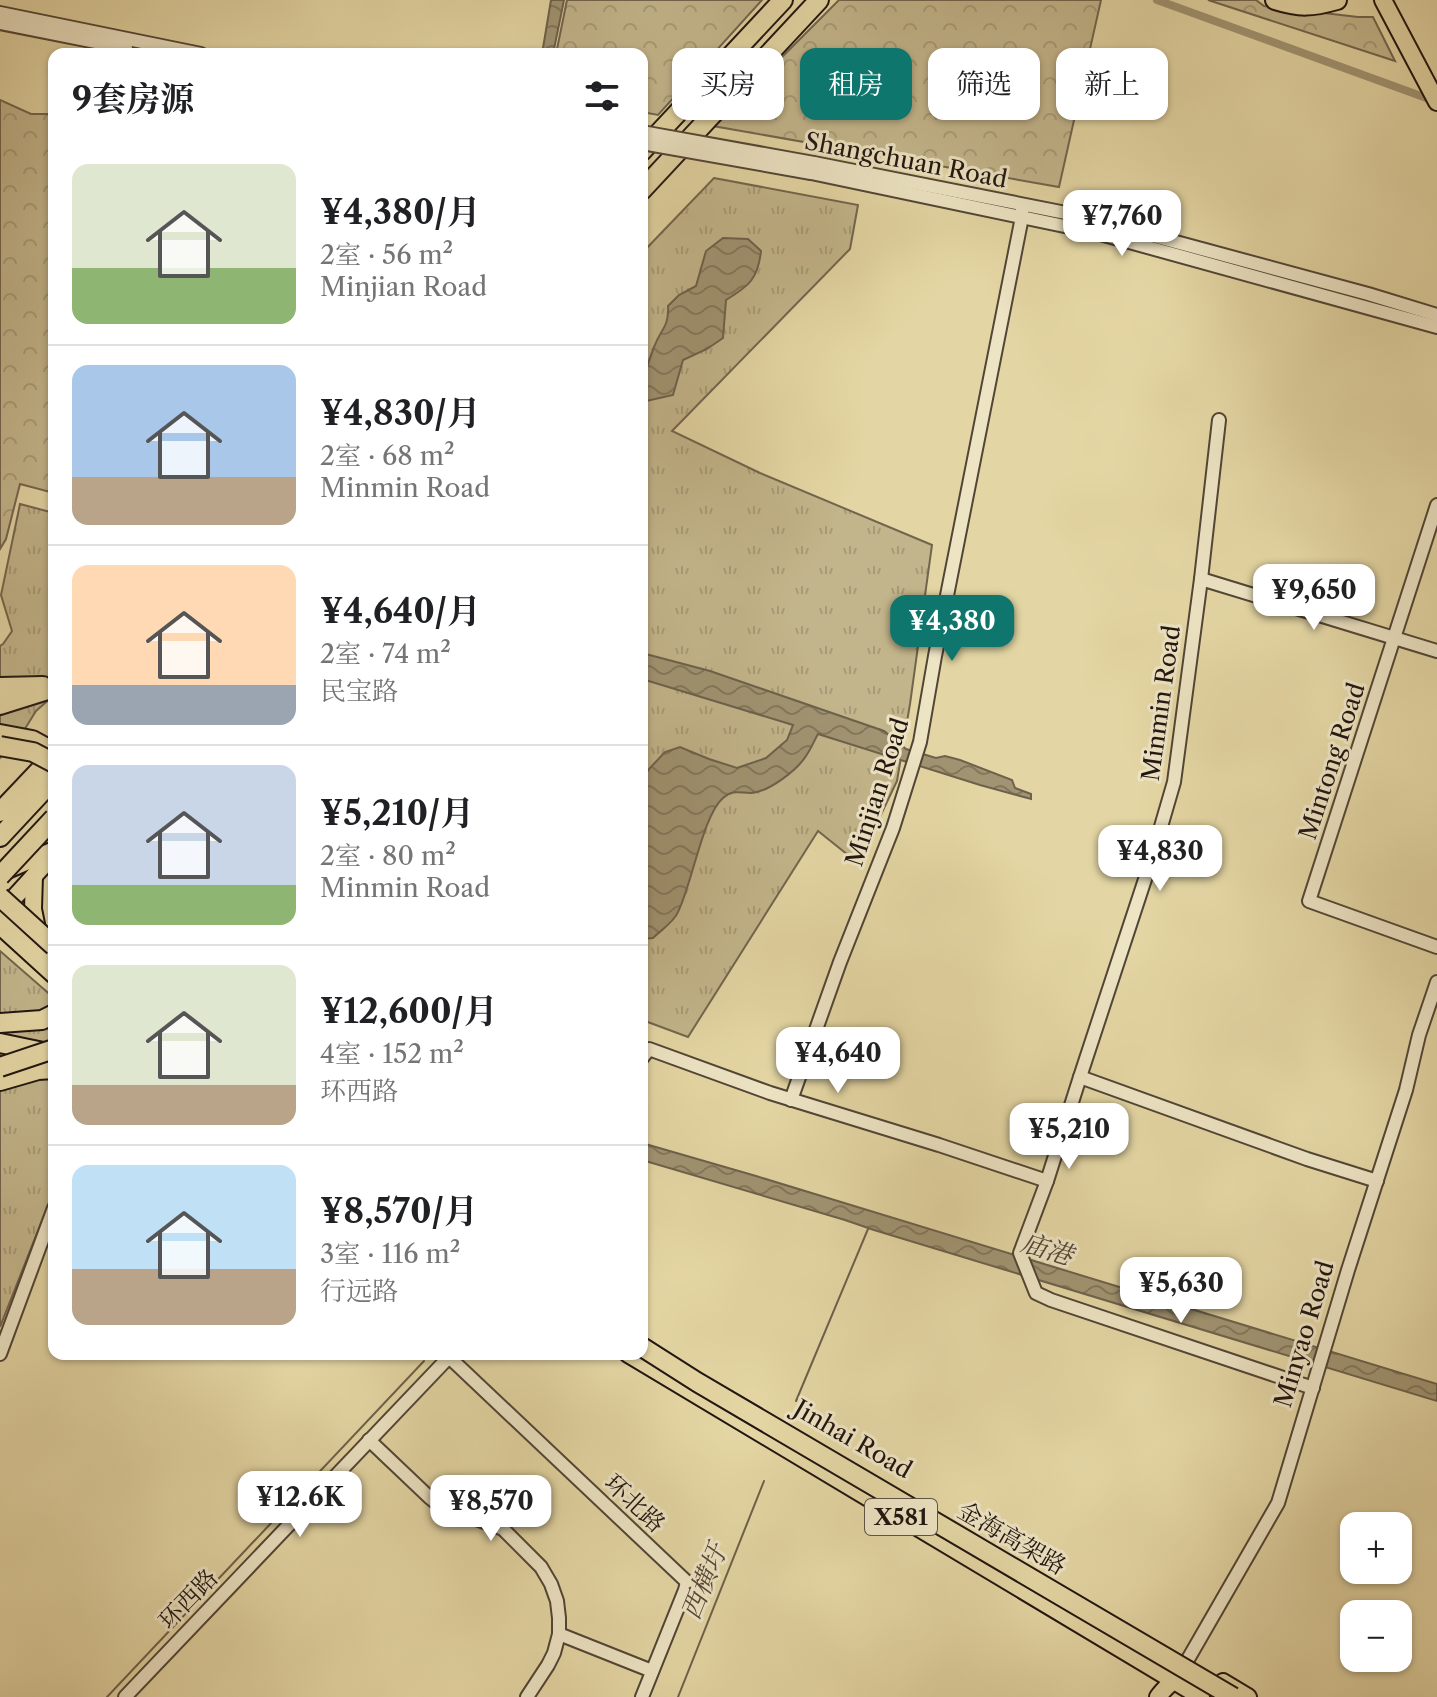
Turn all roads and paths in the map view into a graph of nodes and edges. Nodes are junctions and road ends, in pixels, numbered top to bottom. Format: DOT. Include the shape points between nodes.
graph roads {
  1 [pos="783,0"];
  2 [pos="819,0"];
  3 [pos="1275,0"];
  4 [pos="1337,0"];
  5 [pos="1383,0"];
  6 [pos="1394,0"];
  7 [pos="0,13"];
  8 [pos="0,23"];
  9 [pos="126,48"];
  10 [pos="172,48"];
  11 [pos="1423,66"];
  12 [pos="1437,85"];
  13 [pos="1437,102"];
  14 [pos="648,133"];
  15 [pos="648,144"];
  16 [pos="648,145"];
  17 [pos="812,168"];
  18 [pos="648,184"];
  19 [pos="1022,212"];
  20 [pos="1437,315"];
  21 [pos="1437,327"];
  22 [pos="1219,420"];
  23 [pos="1437,505"];
  24 [pos="1201,579"];
  25 [pos="1395,638"];
  26 [pos="1437,651"];
  27 [pos="48,686"];
  28 [pos="0,687"];
  29 [pos="48,688"];
  30 [pos="0,705"];
  31 [pos="0,734"];
  32 [pos="0,746"];
  33 [pos="48,750"];
  34 [pos="48,760"];
  35 [pos="48,760"];
  36 [pos="48,785"];
  37 [pos="0,812"];
  38 [pos="48,827"];
  39 [pos="0,837"];
  40 [pos="48,857"];
  41 [pos="48,859"];
  42 [pos="34,876"];
  43 [pos="1,895"];
  44 [pos="0,926"];
  45 [pos="37,929"];
  46 [pos="48,939"];
  47 [pos="48,939"];
  48 [pos="7,940"];
  49 [pos="1437,947"];
  50 [pos="48,956"];
  51 [pos="48,971"];
  52 [pos="1437,982"];
  53 [pos="48,1017"];
  54 [pos="0,1023"];
  55 [pos="0,1043"];
  56 [pos="648,1050"];
  57 [pos="48,1051"];
  58 [pos="48,1054"];
  59 [pos="0,1067"];
  60 [pos="48,1069"];
  61 [pos="1080,1077"];
  62 [pos="0,1081"];
  63 [pos="791,1100"];
  64 [pos="1047,1181"];
  65 [pos="1377,1181"];
  66 [pos="48,1224"];
  67 [pos="648,1348"];
  68 [pos="648,1348"];
  69 [pos="0,1354"];
  70 [pos="446,1360"];
  71 [pos="452,1360"];
  72 [pos="638,1360"];
  73 [pos="646,1360"];
  74 [pos="1313,1388"];
  75 [pos="369,1440"];
  76 [pos="559,1634"];
  77 [pos="1187,1661"];
  78 [pos="652,1671"];
  79 [pos="1174,1689"];
  80 [pos="125,1697"];
  81 [pos="527,1697"];
  82 [pos="642,1697"];
  83 [pos="1158,1697"];
  84 [pos="1201,1697"];
  85 [pos="1218,1697"];
  86 [pos="1233,1697"];
  87 [pos="1248,1697"];
  1 -- 16 [label="highway"];
  2 -- 18 [label="highway"];
  3 -- 4 [label="highway" via="1296,6"];
  5 -- 11 [label="main road"];
  6 -- 11 [label="main road"];
  7 -- 10 [label="street"];
  8 -- 9 [label="street"];
  11 -- 12 [label="main road"];
  11 -- 13 [label="main road"];
  14 -- 17 [label="street, Shangchuan Road, bridge"];
  15 -- 17 [label="street, Shangchuan Road, bridge"];
  17 -- 19 [label="street, Shangchuan Road"];
  19 -- 20 [label="street, Shangchuan Road" via="1076,215"];
  19 -- 21 [label="street, Shangchuan Road"];
  19 -- 63 [label="street, Minjian Road" via="920,742"];
  22 -- 24 [label="street, Minmin Road"];
  23 -- 25 [label="street, Mintong Road"];
  24 -- 25 [label="street"];
  24 -- 61 [label="street, Minmin Road" via="1174,782"];
  25 -- 26 [label="street"];
  25 -- 49 [label="street, Mintong Road" via="1309,901"];
  27 -- 28 [label="highway"];
  29 -- 30 [label="highway"];
  31 -- 33 [label="highway" via="32,740"];
  32 -- 35 [label="highway, bridge"];
  34 -- 37 [label="highway"];
  36 -- 39 [label="highway"];
  38 -- 43 [label="highway, bridge"];
  40 -- 43 [label="main road"];
  41 -- 42 [label="main road"];
  42 -- 43 [label="main road"];
  42 -- 45 [label="main road"];
  43 -- 45 [label="main road"];
  43 -- 46 [label="highway, bridge"];
  43 -- 50 [label="highway"];
  44 -- 48 [label="main road"];
  45 -- 47 [label="main road"];
  48 -- 51 [label="main road"];
  52 -- 65 [label="street, Minyao Road"];
  53 -- 54 [label="highway"];
  55 -- 57 [label="highway, bridge"];
  56 -- 63 [label="street"];
  58 -- 59 [label="highway, bridge"];
  60 -- 62 [label="highway"];
  61 -- 64 [label="street, Minmin Road"];
  61 -- 65 [label="street"];
  63 -- 64 [label="street"];
  64 -- 74 [label="street, Minmin Road" via="1020,1253 1036,1293"];
  65 -- 74 [label="street, Minyao Road"];
  66 -- 69 [label="street"];
  67 -- 77 [label="main road, Jinhai Road / X581"];
  68 -- 86 [label="highway, 金海高架路, bridge"];
  70 -- 75 [label="street, 环西路"];
  71 -- 78 [label="street, 环北路" via="687,1582"];
  72 -- 79 [label="main road, Jinhai Road / X581"];
  73 -- 85 [label="highway, 金海高架路"];
  74 -- 77 [label="street, Minyao Road" via="1278,1503"];
  75 -- 76 [label="street" via="439,1505 503,1529 541,1567 557,1601"];
  75 -- 80 [label="street, 环西路"];
  76 -- 78 [label="street"];
  76 -- 81 [label="street" via="548,1665"];
  77 -- 79 [label="main road, Minyao Road"];
  77 -- 87 [label="main road, Jinhai Road / X581"];
  78 -- 82 [label="street"];
  79 -- 83 [label="main road, Minyao Road" via="1164,1687"];
  79 -- 84 [label="main road, Jinhai Road / X581"];
}
